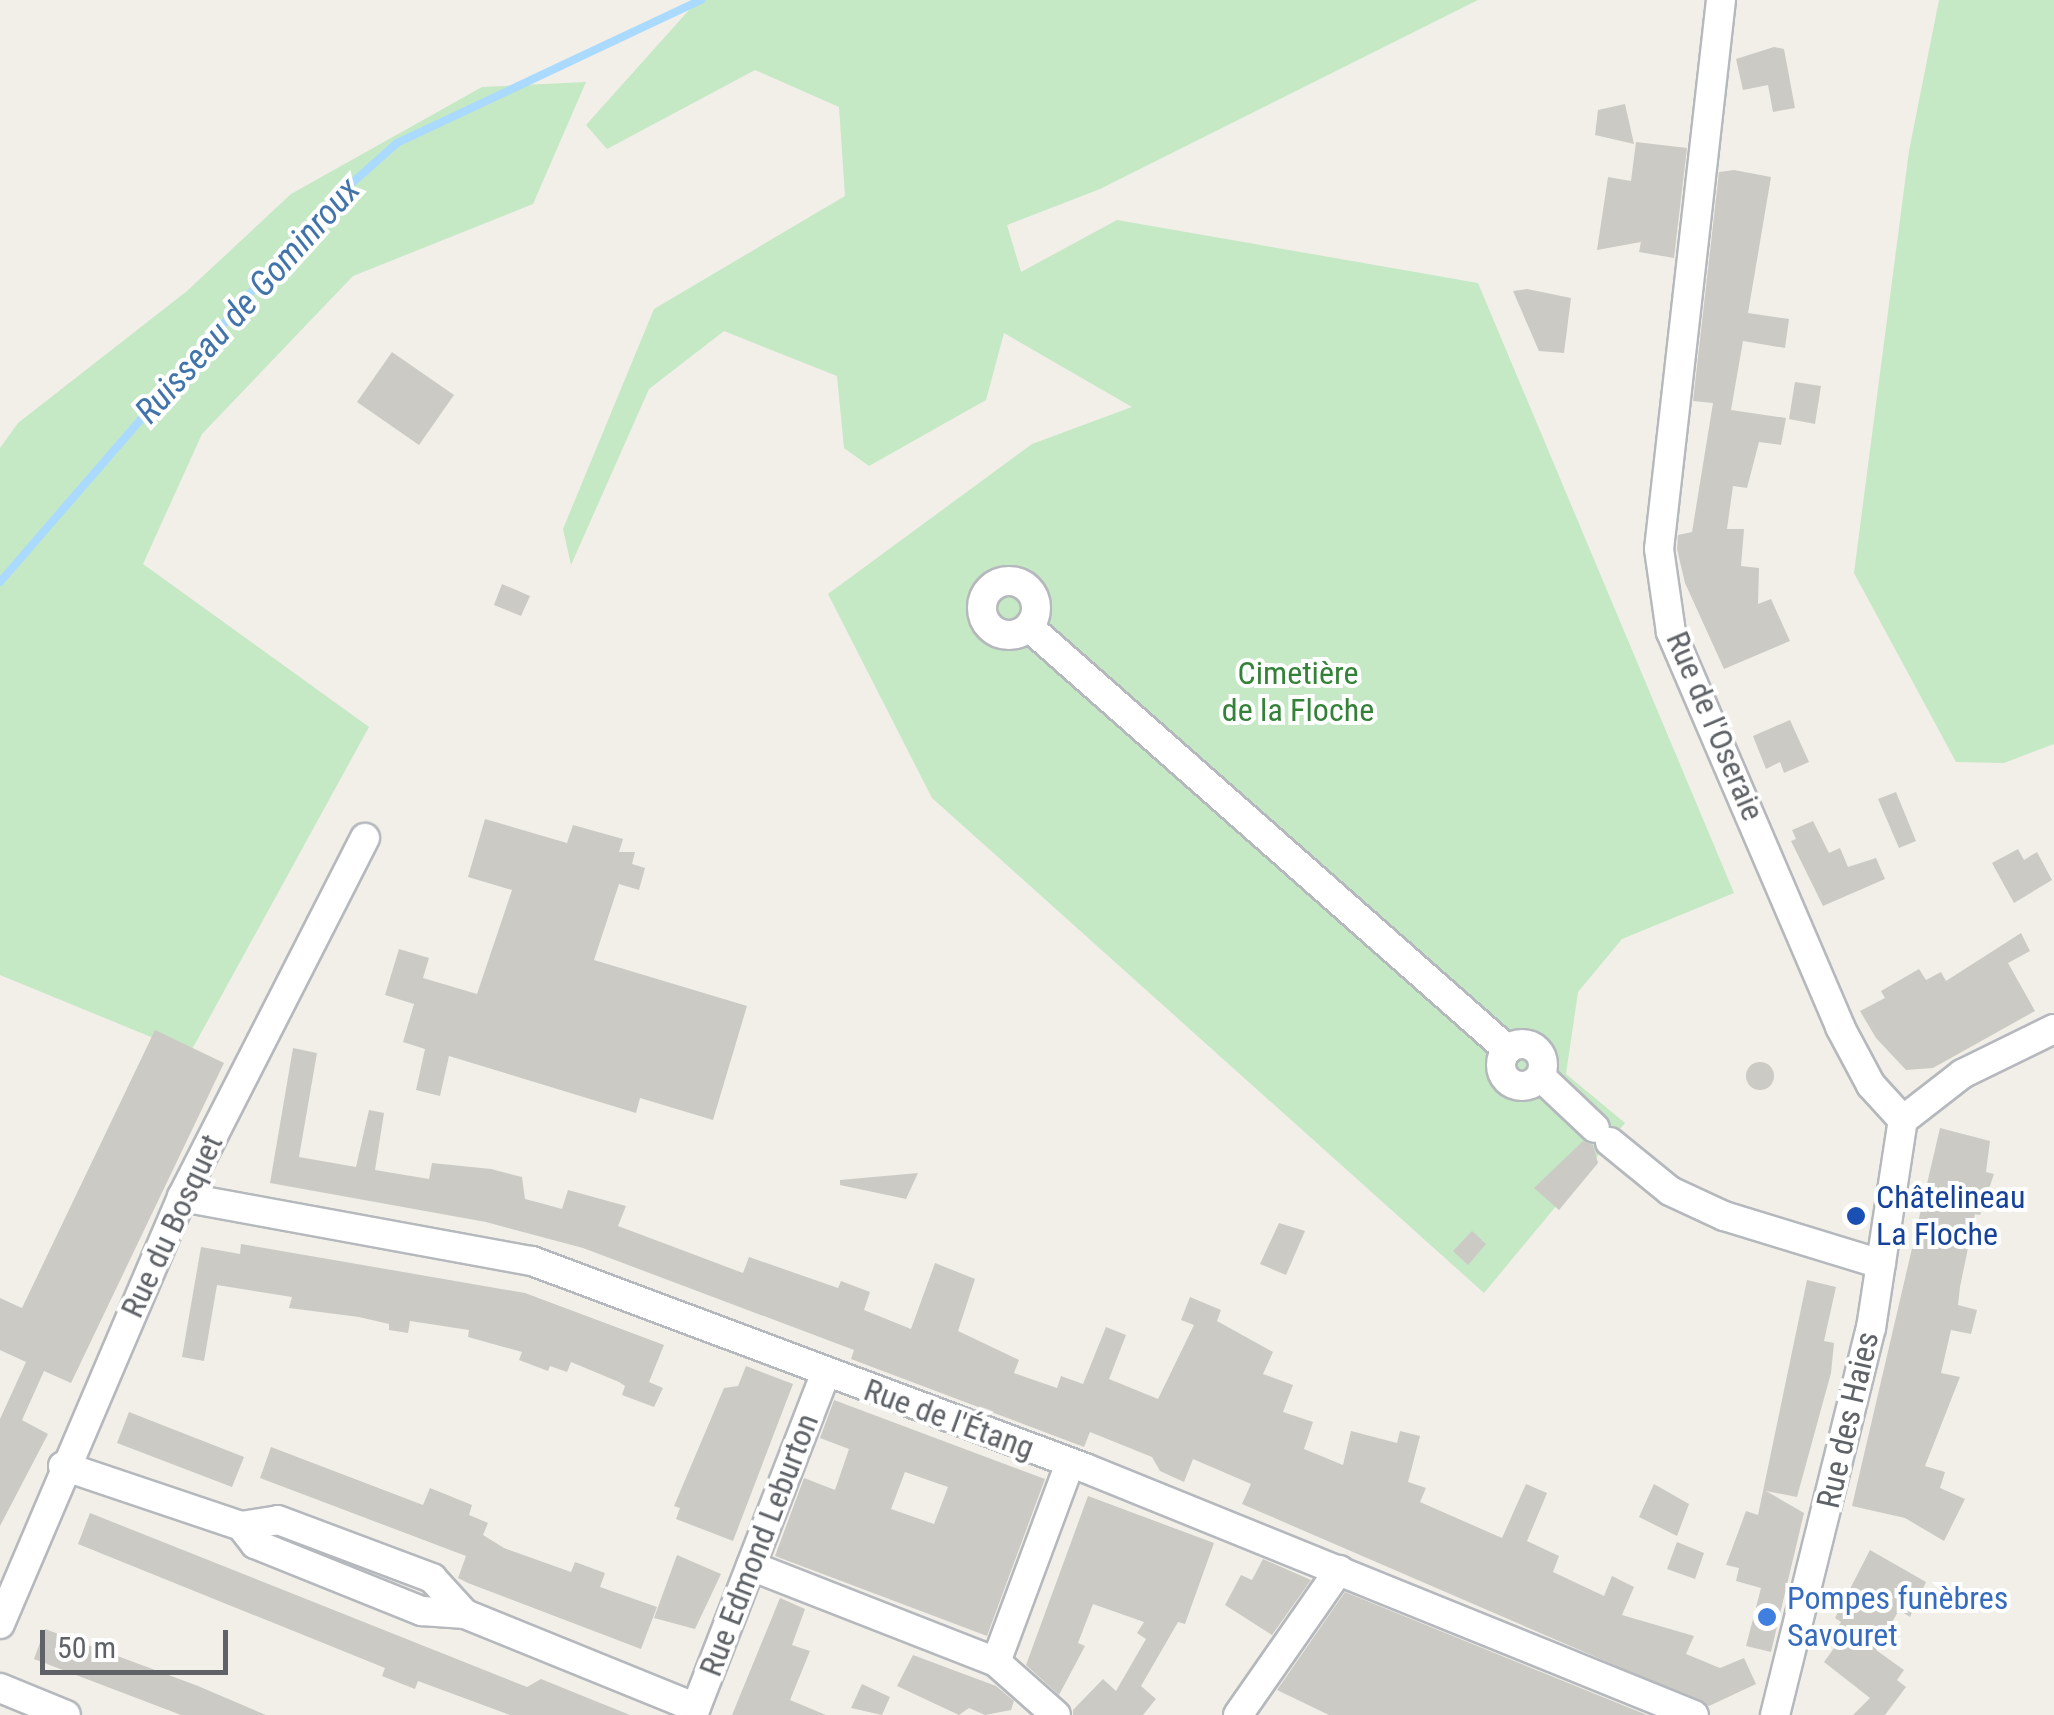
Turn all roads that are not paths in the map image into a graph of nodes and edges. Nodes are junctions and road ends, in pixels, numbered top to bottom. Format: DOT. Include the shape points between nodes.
graph roads {
  1 [pos="1721,0"];
  2 [pos="1029,626"];
  3 [pos="365,838"];
  4 [pos="2054,1029"];
  5 [pos="1903,1120"];
  6 [pos="182,1197"];
  7 [pos="1881,1264"];
  8 [pos="826,1374"];
  9 [pos="1070,1463"];
  10 [pos="63,1466"];
  11 [pos="751,1566"];
  12 [pos="1339,1570"];
  13 [pos="0,1624"];
  14 [pos="996,1662"];
  15 [pos="0,1688"];
  16 [pos="694,1712"];
  17 [pos="66,1715"];
  18 [pos="1056,1715"];
  19 [pos="1238,1715"];
  20 [pos="1694,1715"];
  21 [pos="1776,1715"];
  1 -- 5 [label="street, Rue de l'Oseraie" via="1659,550 1671,632 1840,1027 1872,1085"];
  2 -- 7 [label="street" via="1508,1050 1533,1046 1544,1060 1541,1077 1670,1192 1724,1216"];
  3 -- 6 [label="street, Rue du Bosquet"];
  4 -- 5 [label="street" via="1962,1074"];
  5 -- 7 [label="street, Rue des Haies"];
  6 -- 8 [label="street, Rue de l'Étang" via="532,1261"];
  6 -- 10 [label="street, Rue du Bosquet"];
  7 -- 21 [label="street, Rue des Haies"];
  8 -- 9 [label="street, Rue de l'Étang"];
  8 -- 11 [label="street, Rue Edmond Leburton"];
  9 -- 12 [label="street, Rue de l'Étang"];
  9 -- 14 [label="street"];
  10 -- 13 [label="street, Rue du Bosquet"];
  10 -- 16 [label="street" via="240,1526 255,1544 422,1611 465,1614"];
  11 -- 14 [label="street"];
  11 -- 16 [label="street, Rue Edmond Leburton"];
  12 -- 19 [label="street"];
  12 -- 20 [label="street, Rue de l'Étang"];
  14 -- 18 [label="street"];
  15 -- 17 [label="street"];
}
